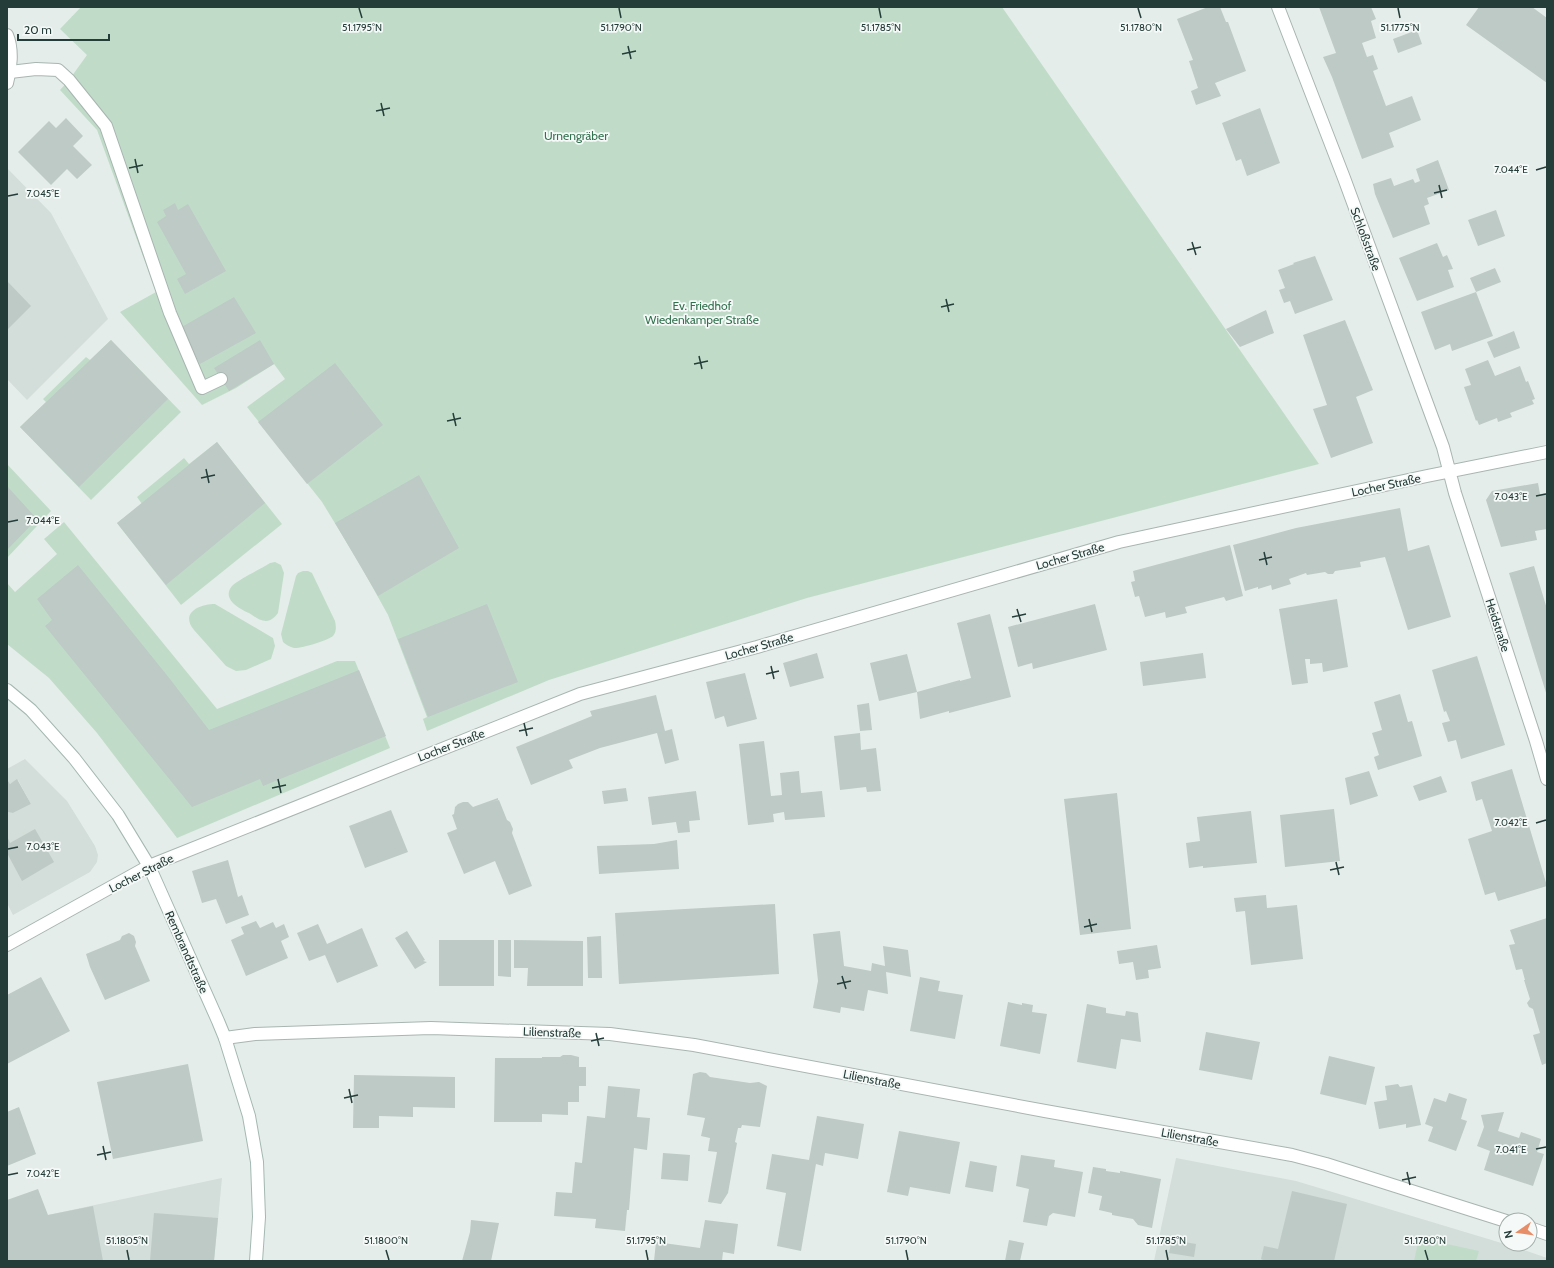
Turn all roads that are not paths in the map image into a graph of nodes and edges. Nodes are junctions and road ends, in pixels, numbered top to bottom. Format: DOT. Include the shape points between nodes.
graph roads {
  1 [pos="1278,7"];
  2 [pos="7,35"];
  3 [pos="9,77"];
  4 [pos="221,379"];
  5 [pos="1547,452"];
  6 [pos="1449,472"];
  7 [pos="7,690"];
  8 [pos="1547,779"];
  9 [pos="149,866"];
  10 [pos="7,945"];
  11 [pos="225,1038"];
  12 [pos="1498,1218"];
  13 [pos="256,1261"];
  1 -- 6 [label="street, Schloßstraße" via="1443,447"];
  2 -- 3 [label="street"];
  3 -- 4 [label="street" via="36,69 58,70 70,80 106,126 170,313 202,388"];
  5 -- 6 [label="street, Locher Straße"];
  6 -- 8 [label="street, Heidstraße"];
  6 -- 9 [label="street, Locher Straße" via="1119,542 757,647 580,694"];
  7 -- 9 [label="street, Rembrandtstraße" via="31,710 79,764 118,815"];
  9 -- 10 [label="street, Locher Straße"];
  9 -- 11 [label="street, Rembrandtstraße"];
  11 -- 12 [label="street, Lilienstraße" via="255,1034 431,1028 610,1034 694,1045 1292,1155"];
  11 -- 13 [label="street, Rembrandtstraße" via="249,1116 257,1162 259,1217"];
}
